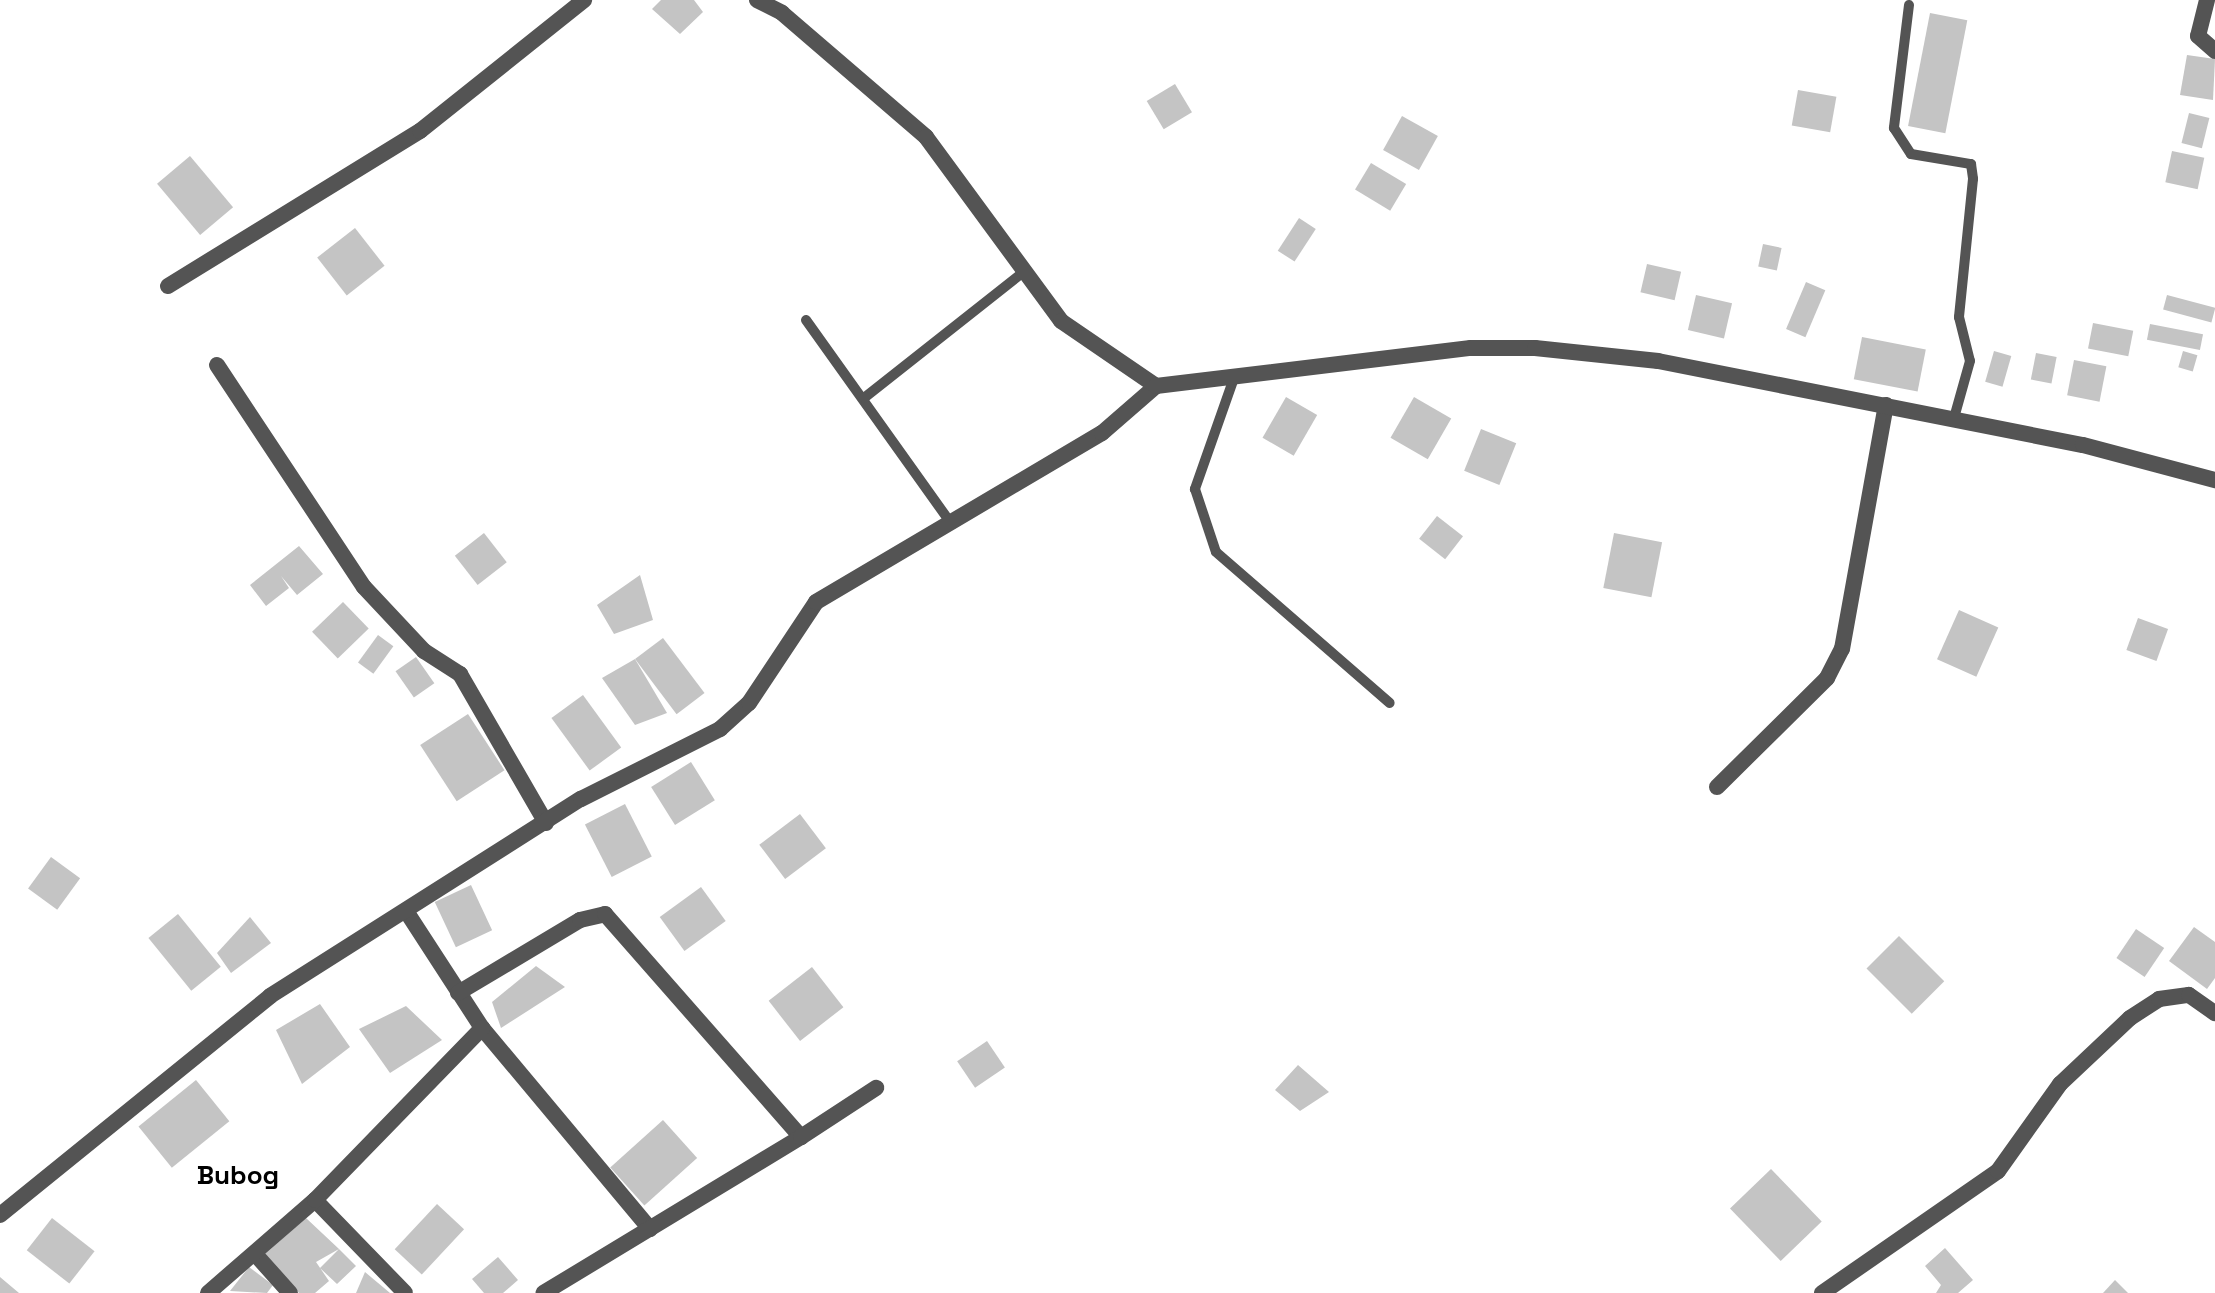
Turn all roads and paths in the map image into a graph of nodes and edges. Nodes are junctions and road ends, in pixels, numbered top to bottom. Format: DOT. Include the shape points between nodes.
graph roads {
  1 [pos="584,0"];
  2 [pos="757,0"];
  3 [pos="2207,0"];
  4 [pos="1909,5"];
  5 [pos="2215,51"];
  6 [pos="1025,271"];
  7 [pos="168,286"];
  8 [pos="806,320"];
  9 [pos="217,365"];
  10 [pos="1234,378"];
  11 [pos="1156,386"];
  12 [pos="864,398"];
  13 [pos="1886,405"];
  14 [pos="1954,418"];
  15 [pos="2215,480"];
  16 [pos="950,522"];
  17 [pos="1390,703"];
  18 [pos="1717,787"];
  19 [pos="546,823"];
  20 [pos="408,914"];
  21 [pos="458,993"];
  22 [pos="2215,1013"];
  23 [pos="482,1028"];
  24 [pos="876,1088"];
  25 [pos="801,1137"];
  26 [pos="315,1200"];
  27 [pos="0,1215"];
  28 [pos="650,1229"];
  29 [pos="256,1255"];
  30 [pos="208,1293"];
  31 [pos="290,1293"];
  32 [pos="405,1293"];
  33 [pos="543,1293"];
  34 [pos="1822,1293"];
  1 -- 7 [label="street" via="420,131"];
  2 -- 6 [label="street" via="926,137"];
  3 -- 5 [label="street" via="2198,36"];
  4 -- 14 [label="lane" via="1894,128 1911,154 1971,164 1973,179 1959,317 1970,361"];
  6 -- 11 [label="street" via="1061,321"];
  6 -- 12 [label="lane"];
  8 -- 12 [label="lane"];
  9 -- 19 [label="street" via="364,587 424,651 460,674"];
  10 -- 11 [label="street"];
  10 -- 13 [label="street" via="1471,348 1535,348 1658,361"];
  10 -- 17 [label="lane" via="1195,489 1216,552"];
  11 -- 16 [label="street" via="1102,433"];
  12 -- 16 [label="lane"];
  13 -- 14 [label="street"];
  13 -- 18 [label="street" via="1842,649 1827,678"];
  14 -- 15 [label="street"];
  16 -- 19 [label="street" via="816,602 749,703 720,729"];
  19 -- 20 [label="street"];
  20 -- 21 [label="street"];
  20 -- 27 [label="street" via="270,996"];
  21 -- 23 [label="street"];
  21 -- 25 [label="street" via="580,920 605,914"];
  22 -- 34 [label="street" via="2189,995 2159,999 2130,1018 2060,1084 1998,1171"];
  23 -- 26 [label="street"];
  23 -- 28 [label="street"];
  24 -- 25 [label="street"];
  25 -- 28 [label="street"];
  26 -- 29 [label="street"];
  26 -- 32 [label="street"];
  28 -- 33 [label="street"];
  29 -- 30 [label="street"];
  29 -- 31 [label="street"];
}
